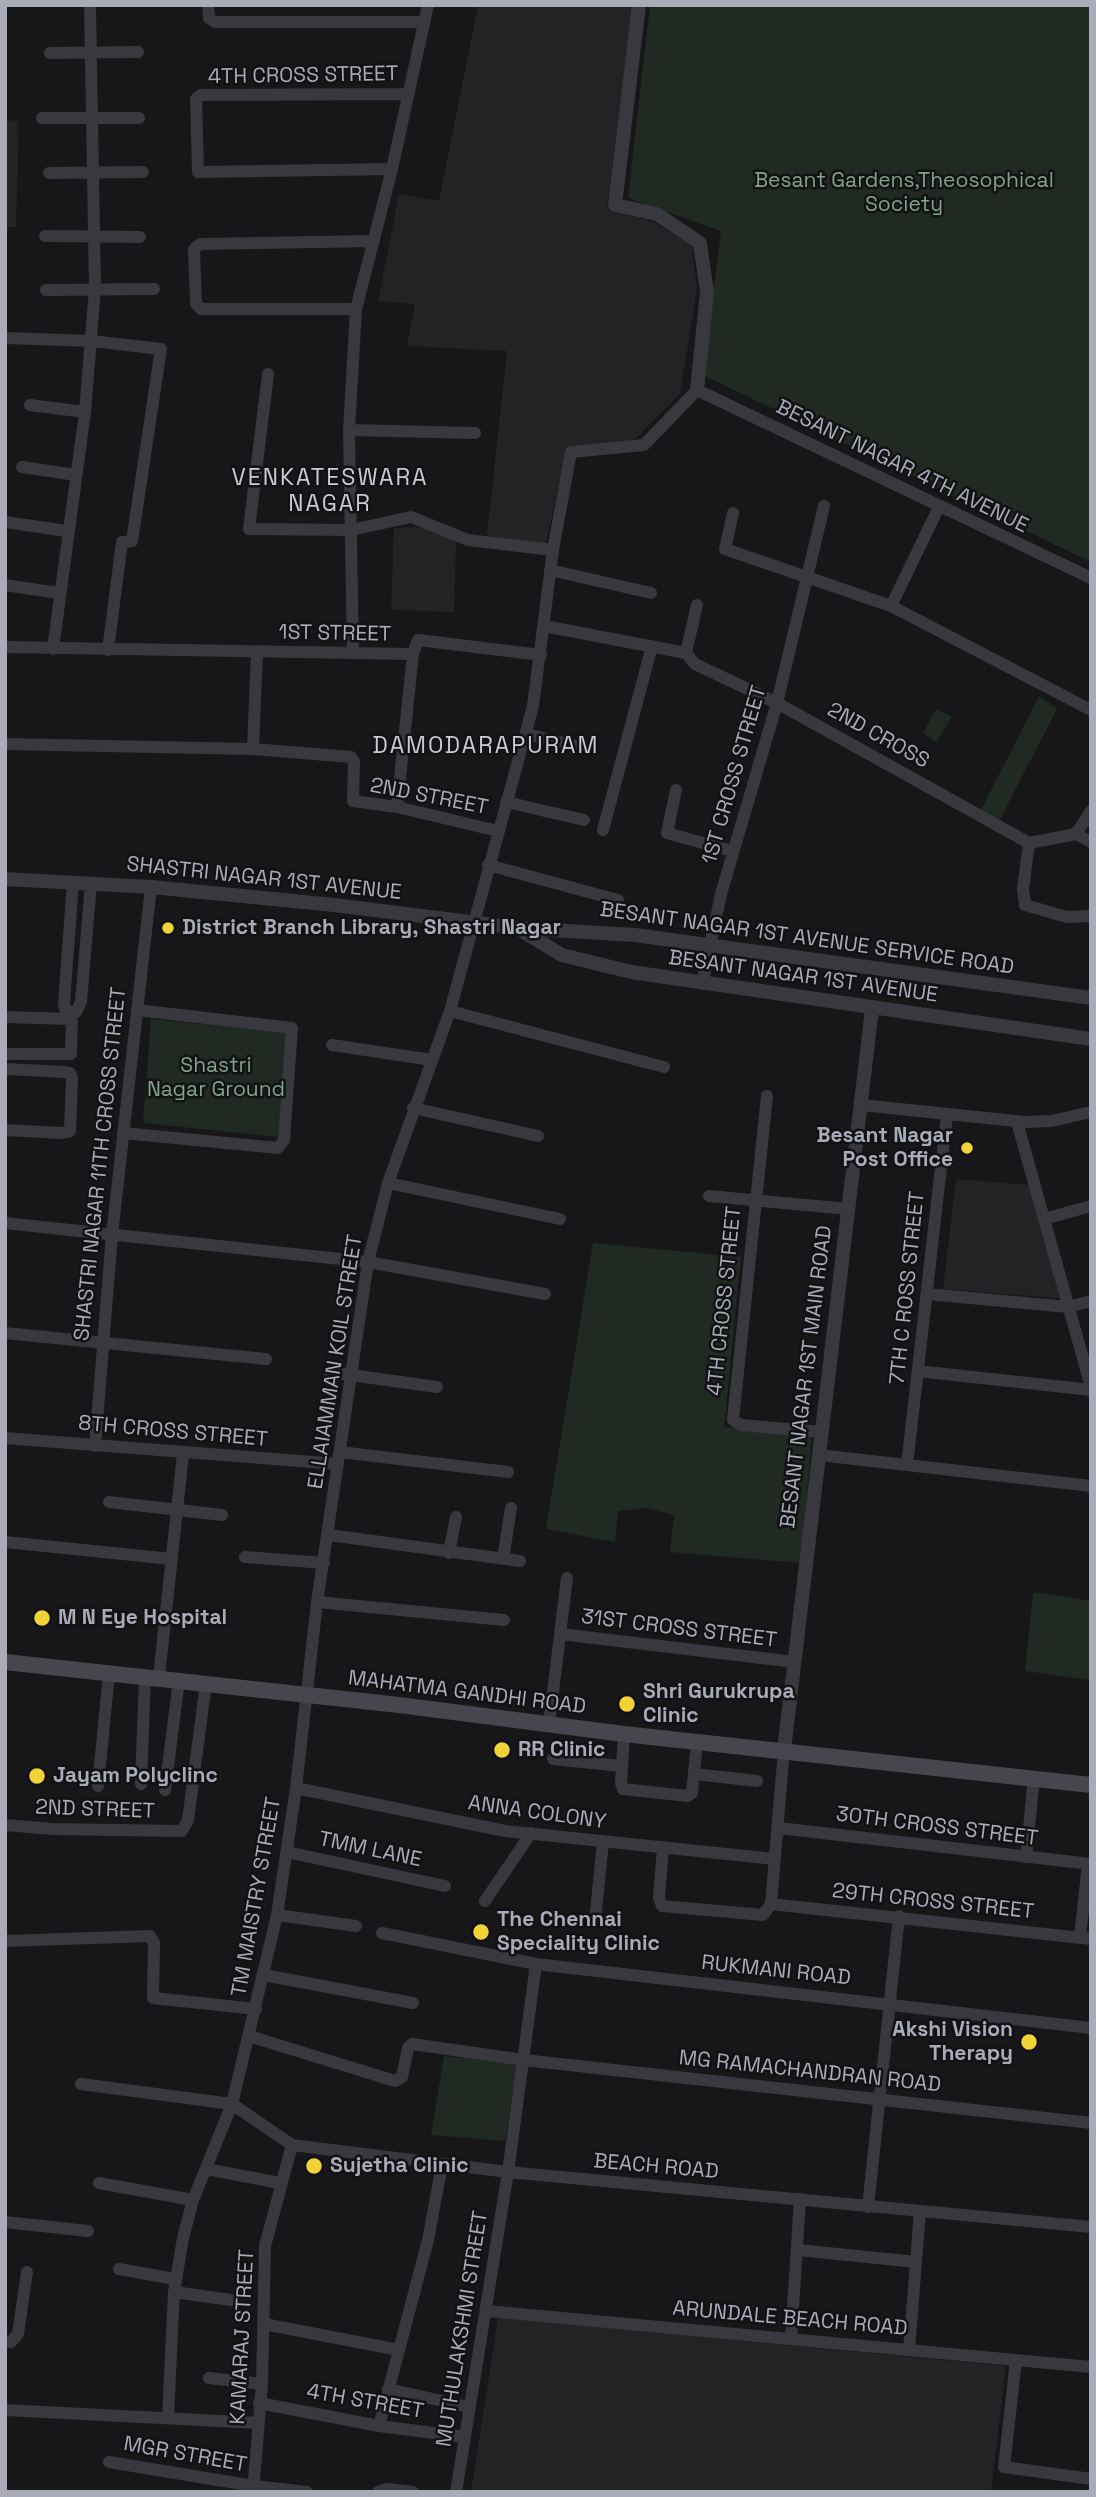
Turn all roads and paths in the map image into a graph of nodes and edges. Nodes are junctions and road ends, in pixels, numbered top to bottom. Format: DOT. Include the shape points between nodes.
graph roads {
  1 [pos="90,5"];
  2 [pos="208,5"];
  3 [pos="428,5"];
  4 [pos="639,5"];
  5 [pos="424,22"];
  6 [pos="91,52"];
  7 [pos="138,52"];
  8 [pos="50,53"];
  9 [pos="409,94"];
  10 [pos="93,117"];
  11 [pos="43,118"];
  12 [pos="139,118"];
  13 [pos="392,169"];
  14 [pos="143,172"];
  15 [pos="48,173"];
  16 [pos="93,173"];
  17 [pos="45,236"];
  18 [pos="93,237"];
  19 [pos="140,237"];
  20 [pos="374,241"];
  21 [pos="95,289"];
  22 [pos="154,289"];
  23 [pos="46,290"];
  24 [pos="356,309"];
  25 [pos="5,338"];
  26 [pos="92,341"];
  27 [pos="268,374"];
  28 [pos="697,390"];
  29 [pos="30,405"];
  30 [pos="85,412"];
  31 [pos="349,430"];
  32 [pos="475,433"];
  33 [pos="22,467"];
  34 [pos="76,475"];
  35 [pos="824,506"];
  36 [pos="939,507"];
  37 [pos="733,513"];
  38 [pos="5,522"];
  39 [pos="351,530"];
  40 [pos="67,531"];
  41 [pos="553,550"];
  42 [pos="550,570"];
  43 [pos="809,578"];
  44 [pos="1091,578"];
  45 [pos="5,585"];
  46 [pos="58,593"];
  47 [pos="651,593"];
  48 [pos="697,606"];
  49 [pos="891,606"];
  50 [pos="544,626"];
  51 [pos="652,646"];
  52 [pos="5,647"];
  53 [pos="53,649"];
  54 [pos="108,650"];
  55 [pos="257,652"];
  56 [pos="353,652"];
  57 [pos="686,653"];
  58 [pos="413,654"];
  59 [pos="541,655"];
  60 [pos="777,703"];
  61 [pos="1091,710"];
  62 [pos="526,734"];
  63 [pos="5,744"];
  64 [pos="581,747"];
  65 [pos="253,749"];
  66 [pos="676,790"];
  67 [pos="506,802"];
  68 [pos="397,807"];
  69 [pos="1091,811"];
  70 [pos="584,820"];
  71 [pos="603,830"];
  72 [pos="498,831"];
  73 [pos="1076,834"];
  74 [pos="1091,842"];
  75 [pos="1030,843"];
  76 [pos="732,851"];
  77 [pos="488,865"];
  78 [pos="5,879"];
  79 [pos="74,882"];
  80 [pos="92,883"];
  81 [pos="151,887"];
  82 [pos="618,900"];
  83 [pos="1091,916"];
  84 [pos="474,923"];
  85 [pos="518,928"];
  86 [pos="708,944"];
  87 [pos="702,984"];
  88 [pos="1091,998"];
  89 [pos="872,1009"];
  90 [pos="137,1010"];
  91 [pos="450,1011"];
  92 [pos="71,1016"];
  93 [pos="5,1017"];
  94 [pos="1091,1039"];
  95 [pos="332,1045"];
  96 [pos="5,1054"];
  97 [pos="432,1060"];
  98 [pos="664,1067"];
  99 [pos="5,1069"];
  100 [pos="767,1096"];
  101 [pos="861,1105"];
  102 [pos="413,1108"];
  103 [pos="1091,1112"];
  104 [pos="947,1115"];
  105 [pos="1017,1122"];
  106 [pos="5,1130"];
  107 [pos="123,1133"];
  108 [pos="538,1136"];
  109 [pos="388,1183"];
  110 [pos="709,1196"];
  111 [pos="755,1201"];
  112 [pos="1091,1206"];
  113 [pos="848,1209"];
  114 [pos="560,1219"];
  115 [pos="1044,1220"];
  116 [pos="5,1223"];
  117 [pos="112,1235"];
  118 [pos="368,1262"];
  119 [pos="927,1293"];
  120 [pos="545,1294"];
  121 [pos="1091,1301"];
  122 [pos="1068,1307"];
  123 [pos="5,1333"];
  124 [pos="102,1341"];
  125 [pos="266,1359"];
  126 [pos="918,1371"];
  127 [pos="329,1372"];
  128 [pos="352,1374"];
  129 [pos="437,1387"];
  130 [pos="1091,1388"];
  131 [pos="822,1432"];
  132 [pos="5,1438"];
  133 [pos="95,1446"];
  134 [pos="183,1454"];
  135 [pos="819,1455"];
  136 [pos="339,1458"];
  137 [pos="907,1465"];
  138 [pos="508,1472"];
  139 [pos="1091,1486"];
  140 [pos="108,1502"];
  141 [pos="511,1508"];
  142 [pos="177,1509"];
  143 [pos="222,1515"];
  144 [pos="456,1517"];
  145 [pos="329,1535"];
  146 [pos="5,1542"];
  147 [pos="449,1553"];
  148 [pos="245,1557"];
  149 [pos="172,1559"];
  150 [pos="503,1559"];
  151 [pos="520,1561"];
  152 [pos="324,1563"];
  153 [pos="567,1578"];
  154 [pos="317,1602"];
  155 [pos="504,1620"];
  156 [pos="560,1634"];
  157 [pos="5,1662"];
  158 [pos="795,1662"];
  159 [pos="108,1673"];
  160 [pos="152,1677"];
  161 [pos="180,1680"];
  162 [pos="206,1683"];
  163 [pos="307,1694"];
  164 [pos="549,1724"];
  165 [pos="624,1734"];
  166 [pos="697,1742"];
  167 [pos="785,1750"];
  168 [pos="552,1759"];
  169 [pos="621,1766"];
  170 [pos="694,1774"];
  171 [pos="1034,1778"];
  172 [pos="757,1781"];
  173 [pos="141,1784"];
  174 [pos="1091,1785"];
  175 [pos="98,1786"];
  176 [pos="296,1788"];
  177 [pos="164,1790"];
  178 [pos="5,1825"];
  179 [pos="779,1828"];
  180 [pos="531,1833"];
  181 [pos="603,1842"];
  182 [pos="663,1847"];
  183 [pos="288,1852"];
  184 [pos="1026,1857"];
  185 [pos="775,1859"];
  186 [pos="1089,1864"];
  187 [pos="445,1886"];
  188 [pos="485,1901"];
  189 [pos="771,1904"];
  190 [pos="277,1915"];
  191 [pos="900,1916"];
  192 [pos="595,1921"];
  193 [pos="356,1926"];
  194 [pos="382,1933"];
  195 [pos="1086,1938"];
  196 [pos="5,1941"];
  197 [pos="536,1964"];
  198 [pos="264,1975"];
  199 [pos="413,2003"];
  200 [pos="890,2003"];
  201 [pos="256,2009"];
  202 [pos="1091,2028"];
  203 [pos="249,2036"];
  204 [pos="524,2060"];
  205 [pos="81,2084"];
  206 [pos="880,2099"];
  207 [pos="232,2104"];
  208 [pos="1091,2123"];
  209 [pos="292,2145"];
  210 [pos="442,2165"];
  211 [pos="206,2169"];
  212 [pos="508,2172"];
  213 [pos="99,2183"];
  214 [pos="280,2183"];
  215 [pos="800,2199"];
  216 [pos="193,2200"];
  217 [pos="868,2207"];
  218 [pos="920,2211"];
  219 [pos="5,2222"];
  220 [pos="1091,2227"];
  221 [pos="88,2231"];
  222 [pos="798,2250"];
  223 [pos="916,2262"];
  224 [pos="119,2269"];
  225 [pos="27,2272"];
  226 [pos="174,2285"];
  227 [pos="230,2300"];
  228 [pos="486,2311"];
  229 [pos="264,2325"];
  230 [pos="791,2339"];
  231 [pos="5,2341"];
  232 [pos="399,2350"];
  233 [pos="909,2350"];
  234 [pos="1016,2360"];
  235 [pos="1091,2367"];
  236 [pos="209,2378"];
  237 [pos="262,2384"];
  238 [pos="388,2389"];
  239 [pos="260,2403"];
  240 [pos="469,2407"];
  241 [pos="5,2410"];
  242 [pos="168,2416"];
  243 [pos="258,2423"];
  244 [pos="379,2426"];
  245 [pos="465,2437"];
  246 [pos="109,2462"];
  247 [pos="1091,2479"];
  248 [pos="253,2489"];
  249 [pos="307,2492"];
  250 [pos="378,2492"];
  251 [pos="413,2492"];
  252 [pos="456,2492"];
  1 -- 6 [label="street"];
  2 -- 5 [label="street" via="212,20"];
  3 -- 5 [label="street"];
  4 -- 28 [label="street" via="615,205 657,214 700,243 708,292"];
  5 -- 9 [label="street"];
  6 -- 7 [label="street"];
  6 -- 8 [label="street"];
  6 -- 10 [label="street"];
  9 -- 13 [label="street"];
  9 -- 13 [label="street, 4TH CROSS STREET" via="198,96 198,172"];
  10 -- 11 [label="street"];
  10 -- 12 [label="street"];
  10 -- 16 [label="street"];
  13 -- 20 [label="street"];
  14 -- 16 [label="street"];
  15 -- 16 [label="street"];
  16 -- 18 [label="street"];
  17 -- 18 [label="street"];
  18 -- 19 [label="street"];
  18 -- 21 [label="street"];
  20 -- 24 [label="street"];
  20 -- 24 [label="street" via="195,247 196,304 205,311"];
  21 -- 22 [label="street"];
  21 -- 23 [label="street"];
  21 -- 26 [label="street"];
  24 -- 31 [label="street"];
  25 -- 26 [label="street"];
  26 -- 30 [label="street"];
  26 -- 54 [label="street" via="158,347 162,352 132,541 122,542"];
  27 -- 39 [label="street" via="249,529"];
  28 -- 36 [label="street, BESANT NAGAR 4TH AVENUE"];
  28 -- 41 [label="street, ELLAIAMMAN KOIL STREET" via="644,445 571,452"];
  29 -- 30 [label="street"];
  30 -- 34 [label="street"];
  31 -- 32 [label="street"];
  31 -- 39 [label="street"];
  33 -- 34 [label="street"];
  34 -- 40 [label="street"];
  35 -- 43 [label="street, 1ST CROSS STREET"];
  36 -- 44 [label="street, BESANT NAGAR 4TH AVENUE"];
  36 -- 49 [label="street"];
  37 -- 43 [label="street" via="725,549"];
  38 -- 40 [label="street"];
  39 -- 41 [label="street" via="411,517 468,540"];
  39 -- 56 [label="street"];
  40 -- 46 [label="street"];
  41 -- 42 [label="street, ELLAIAMMAN KOIL STREET"];
  42 -- 47 [label="street"];
  42 -- 50 [label="street, ELLAIAMMAN KOIL STREET"];
  43 -- 49 [label="street"];
  43 -- 60 [label="street, 1ST CROSS STREET"];
  45 -- 46 [label="street"];
  46 -- 53 [label="street"];
  48 -- 57 [label="street"];
  49 -- 61 [label="street"];
  50 -- 51 [label="street"];
  50 -- 59 [label="street, ELLAIAMMAN KOIL STREET"];
  51 -- 57 [label="street"];
  51 -- 71 [label="street"];
  52 -- 53 [label="street, 1ST STREET"];
  53 -- 54 [label="street, 1ST STREET"];
  54 -- 55 [label="street, 1ST STREET"];
  55 -- 56 [label="street, 1ST STREET"];
  55 -- 65 [label="street"];
  56 -- 58 [label="street, 1ST STREET"];
  57 -- 60 [label="street, 2ND CROSS" via="698,666"];
  58 -- 59 [label="street" via="420,639"];
  58 -- 68 [label="street"];
  59 -- 62 [label="street, ELLAIAMMAN KOIL STREET"];
  60 -- 75 [label="street, 2ND CROSS"];
  60 -- 76 [label="street, 1ST CROSS STREET"];
  62 -- 64 [label="street"];
  62 -- 67 [label="street, ELLAIAMMAN KOIL STREET"];
  63 -- 65 [label="street"];
  65 -- 68 [label="street, 2ND STREET" via="353,757 353,801"];
  66 -- 76 [label="street" via="667,833"];
  67 -- 70 [label="street"];
  67 -- 72 [label="street, ELLAIAMMAN KOIL STREET"];
  68 -- 72 [label="street, 2ND STREET"];
  69 -- 73 [label="street"];
  72 -- 77 [label="street, ELLAIAMMAN KOIL STREET"];
  73 -- 74 [label="street"];
  73 -- 75 [label="street"];
  75 -- 83 [label="street" via="1025,905 1067,917"];
  76 -- 86 [label="street, 1ST CROSS STREET"];
  77 -- 82 [label="street"];
  77 -- 84 [label="street, ELLAIAMMAN KOIL STREET"];
  78 -- 79 [label="street, SHASTRI NAGAR 1ST AVENUE"];
  79 -- 80 [label="street, SHASTRI NAGAR 1ST AVENUE"];
  79 -- 92 [label="street" via="65,1003"];
  80 -- 81 [label="street, SHASTRI NAGAR 1ST AVENUE"];
  80 -- 92 [label="street" via="81,1002"];
  81 -- 84 [label="street, SHASTRI NAGAR 1ST AVENUE"];
  81 -- 90 [label="street, SHASTRI NAGAR 11TH CROSS STREET"];
  84 -- 85 [label="street, SHASTRI NAGAR 1ST AVENUE"];
  84 -- 91 [label="street, ELLAIAMMAN KOIL STREET"];
  85 -- 86 [label="street, BESANT NAGAR 1ST AVENUE SERVICE ROAD" via="635,934"];
  85 -- 87 [label="street, BESANT NAGAR 1ST AVENUE" via="562,956"];
  86 -- 87 [label="street, 1ST CROSS STREET"];
  86 -- 88 [label="street, BESANT NAGAR 1ST AVENUE SERVICE ROAD"];
  87 -- 89 [label="street, BESANT NAGAR 1ST AVENUE"];
  89 -- 94 [label="street, BESANT NAGAR 1ST AVENUE"];
  89 -- 101 [label="street, BESANT NAGAR 1ST MAIN ROAD"];
  90 -- 107 [label="street, SHASTRI NAGAR 11TH CROSS STREET"];
  90 -- 107 [label="street" via="292,1028 281,1147"];
  91 -- 97 [label="street, ELLAIAMMAN KOIL STREET"];
  91 -- 98 [label="street"];
  92 -- 93 [label="street"];
  92 -- 96 [label="street" via="69,1056"];
  95 -- 97 [label="street"];
  97 -- 102 [label="street, ELLAIAMMAN KOIL STREET"];
  99 -- 106 [label="street" via="64,1072 72,1078 70,1131"];
  100 -- 111 [label="street, 4TH CROSS STREET"];
  101 -- 104 [label="street"];
  101 -- 113 [label="street, BESANT NAGAR 1ST MAIN ROAD"];
  102 -- 108 [label="street"];
  102 -- 109 [label="street, ELLAIAMMAN KOIL STREET"];
  103 -- 105 [label="street" via="1052,1121"];
  104 -- 105 [label="street"];
  104 -- 119 [label="street, 7TH C ROSS STREET"];
  105 -- 115 [label="street"];
  107 -- 117 [label="street, SHASTRI NAGAR 11TH CROSS STREET"];
  109 -- 114 [label="street"];
  109 -- 118 [label="street, ELLAIAMMAN KOIL STREET"];
  110 -- 111 [label="street"];
  111 -- 113 [label="street"];
  111 -- 131 [label="street, 4TH CROSS STREET" via="733,1420"];
  112 -- 115 [label="street"];
  113 -- 131 [label="street, BESANT NAGAR 1ST MAIN ROAD"];
  115 -- 122 [label="street"];
  116 -- 117 [label="street"];
  117 -- 118 [label="street"];
  117 -- 124 [label="street, SHASTRI NAGAR 11TH CROSS STREET"];
  118 -- 120 [label="street"];
  118 -- 128 [label="street, ELLAIAMMAN KOIL STREET"];
  119 -- 122 [label="street"];
  119 -- 126 [label="street, 7TH C ROSS STREET"];
  121 -- 122 [label="street"];
  122 -- 130 [label="street"];
  123 -- 124 [label="street"];
  124 -- 125 [label="street"];
  124 -- 133 [label="street, SHASTRI NAGAR 11TH CROSS STREET"];
  126 -- 130 [label="street"];
  126 -- 137 [label="street, 7TH C ROSS STREET"];
  127 -- 128 [label="street"];
  128 -- 129 [label="street"];
  128 -- 136 [label="street, ELLAIAMMAN KOIL STREET"];
  131 -- 135 [label="street, BESANT NAGAR 1ST MAIN ROAD"];
  132 -- 133 [label="street, 8TH CROSS STREET"];
  133 -- 134 [label="street, 8TH CROSS STREET"];
  134 -- 136 [label="street, 8TH CROSS STREET"];
  134 -- 142 [label="street"];
  135 -- 137 [label="street"];
  135 -- 158 [label="street, BESANT NAGAR 1ST MAIN ROAD"];
  136 -- 138 [label="street, 8TH CROSS STREET"];
  136 -- 145 [label="street, ELLAIAMMAN KOIL STREET"];
  137 -- 139 [label="street"];
  140 -- 142 [label="street"];
  141 -- 150 [label="street"];
  142 -- 143 [label="street"];
  142 -- 149 [label="street"];
  144 -- 147 [label="street"];
  145 -- 147 [label="street"];
  145 -- 152 [label="street, ELLAIAMMAN KOIL STREET"];
  146 -- 149 [label="street"];
  147 -- 150 [label="street"];
  148 -- 152 [label="street"];
  149 -- 160 [label="street"];
  150 -- 151 [label="street"];
  152 -- 154 [label="street, ELLAIAMMAN KOIL STREET"];
  153 -- 156 [label="street"];
  154 -- 155 [label="street"];
  154 -- 163 [label="street, ELLAIAMMAN KOIL STREET"];
  156 -- 158 [label="street, 31ST CROSS STREET"];
  156 -- 164 [label="street"];
  157 -- 159 [label="main road, MAHATMA GANDHI ROAD"];
  158 -- 167 [label="street, BESANT NAGAR 1ST MAIN ROAD"];
  159 -- 160 [label="main road, MAHATMA GANDHI ROAD"];
  159 -- 175 [label="street"];
  160 -- 161 [label="main road, MAHATMA GANDHI ROAD"];
  160 -- 173 [label="street"];
  161 -- 162 [label="main road, MAHATMA GANDHI ROAD"];
  161 -- 177 [label="street"];
  162 -- 163 [label="main road, MAHATMA GANDHI ROAD"];
  162 -- 178 [label="street, 2ND STREET" via="188,1820 182,1831"];
  163 -- 164 [label="main road, MAHATMA GANDHI ROAD"];
  163 -- 176 [label="street, TM MAISTRY STREET"];
  164 -- 165 [label="main road, MAHATMA GANDHI ROAD"];
  165 -- 166 [label="main road, MAHATMA GANDHI ROAD"];
  165 -- 169 [label="street"];
  166 -- 167 [label="main road, MAHATMA GANDHI ROAD"];
  166 -- 170 [label="street"];
  167 -- 171 [label="main road, MAHATMA GANDHI ROAD"];
  167 -- 179 [label="street"];
  168 -- 169 [label="street"];
  169 -- 170 [label="street" via="623,1789 688,1796"];
  170 -- 172 [label="street"];
  171 -- 174 [label="main road, MAHATMA GANDHI ROAD"];
  171 -- 184 [label="street"];
  176 -- 180 [label="street, ANNA COLONY"];
  176 -- 183 [label="street, TM MAISTRY STREET"];
  179 -- 184 [label="street, 30TH CROSS STREET"];
  179 -- 185 [label="street"];
  180 -- 181 [label="street, ANNA COLONY"];
  180 -- 188 [label="street"];
  181 -- 182 [label="street, ANNA COLONY"];
  181 -- 192 [label="street"];
  182 -- 185 [label="street, ANNA COLONY"];
  182 -- 189 [label="street" via="662,1906 758,1916"];
  183 -- 187 [label="street, TMM LANE"];
  183 -- 190 [label="street, TM MAISTRY STREET"];
  184 -- 186 [label="street, 30TH CROSS STREET"];
  185 -- 189 [label="street"];
  186 -- 195 [label="street"];
  189 -- 191 [label="street, 29TH CROSS STREET"];
  190 -- 193 [label="street"];
  190 -- 198 [label="street, TM MAISTRY STREET"];
  191 -- 195 [label="street, 29TH CROSS STREET"];
  191 -- 200 [label="street"];
  194 -- 197 [label="street, RUKMANI ROAD"];
  196 -- 201 [label="street" via="152,1937 153,1998"];
  197 -- 200 [label="street, RUKMANI ROAD"];
  197 -- 204 [label="street, MUTHULAKSHMI STREET"];
  198 -- 199 [label="street"];
  198 -- 201 [label="street, TM MAISTRY STREET"];
  200 -- 202 [label="street, RUKMANI ROAD"];
  200 -- 206 [label="street"];
  201 -- 203 [label="street, TM MAISTRY STREET"];
  203 -- 204 [label="street, MG RAMACHANDRAN ROAD" via="395,2081 402,2077 412,2044"];
  203 -- 207 [label="street, TM MAISTRY STREET"];
  204 -- 206 [label="street, MG RAMACHANDRAN ROAD"];
  204 -- 212 [label="street, MUTHULAKSHMI STREET"];
  205 -- 207 [label="street"];
  206 -- 208 [label="street, MG RAMACHANDRAN ROAD"];
  206 -- 217 [label="street"];
  207 -- 209 [label="street, BEACH ROAD"];
  207 -- 211 [label="street, TM MAISTRY STREET"];
  209 -- 210 [label="street, BEACH ROAD"];
  209 -- 214 [label="street, KAMARAJ STREET"];
  210 -- 212 [label="street, BEACH ROAD"];
  210 -- 232 [label="street"];
  211 -- 214 [label="street"];
  211 -- 216 [label="street, TM MAISTRY STREET"];
  212 -- 215 [label="street, BEACH ROAD"];
  212 -- 228 [label="street, MUTHULAKSHMI STREET"];
  213 -- 216 [label="street"];
  214 -- 229 [label="street, KAMARAJ STREET" via="265,2246"];
  215 -- 217 [label="street, BEACH ROAD"];
  215 -- 222 [label="street"];
  216 -- 226 [label="street, TM MAISTRY STREET"];
  217 -- 218 [label="street, BEACH ROAD"];
  218 -- 220 [label="street, BEACH ROAD"];
  218 -- 223 [label="street"];
  219 -- 221 [label="street"];
  222 -- 223 [label="street"];
  222 -- 230 [label="street"];
  223 -- 233 [label="street"];
  224 -- 226 [label="street"];
  225 -- 231 [label="street" via="18,2334 15,2340"];
  226 -- 227 [label="street"];
  226 -- 242 [label="street, TM MAISTRY STREET"];
  228 -- 230 [label="street, ARUNDALE BEACH ROAD"];
  228 -- 240 [label="street, MUTHULAKSHMI STREET"];
  229 -- 232 [label="street"];
  229 -- 237 [label="street, KAMARAJ STREET"];
  230 -- 233 [label="street, ARUNDALE BEACH ROAD"];
  232 -- 238 [label="street"];
  233 -- 234 [label="street, ARUNDALE BEACH ROAD"];
  234 -- 235 [label="street, ARUNDALE BEACH ROAD"];
  234 -- 247 [label="street" via="1004,2467"];
  236 -- 237 [label="street"];
  237 -- 239 [label="street, KAMARAJ STREET"];
  238 -- 240 [label="street"];
  238 -- 244 [label="street"];
  239 -- 243 [label="street, KAMARAJ STREET"];
  239 -- 244 [label="street, 4TH STREET"];
  240 -- 245 [label="street, MUTHULAKSHMI STREET"];
  241 -- 242 [label="street"];
  242 -- 243 [label="street"];
  243 -- 248 [label="street, KAMARAJ STREET"];
  244 -- 245 [label="street, 4TH STREET"];
  245 -- 252 [label="street, MUTHULAKSHMI STREET"];
  246 -- 248 [label="street, MGR STREET"];
  248 -- 249 [label="street, MGR STREET"];
  250 -- 251 [label="street"];
}
